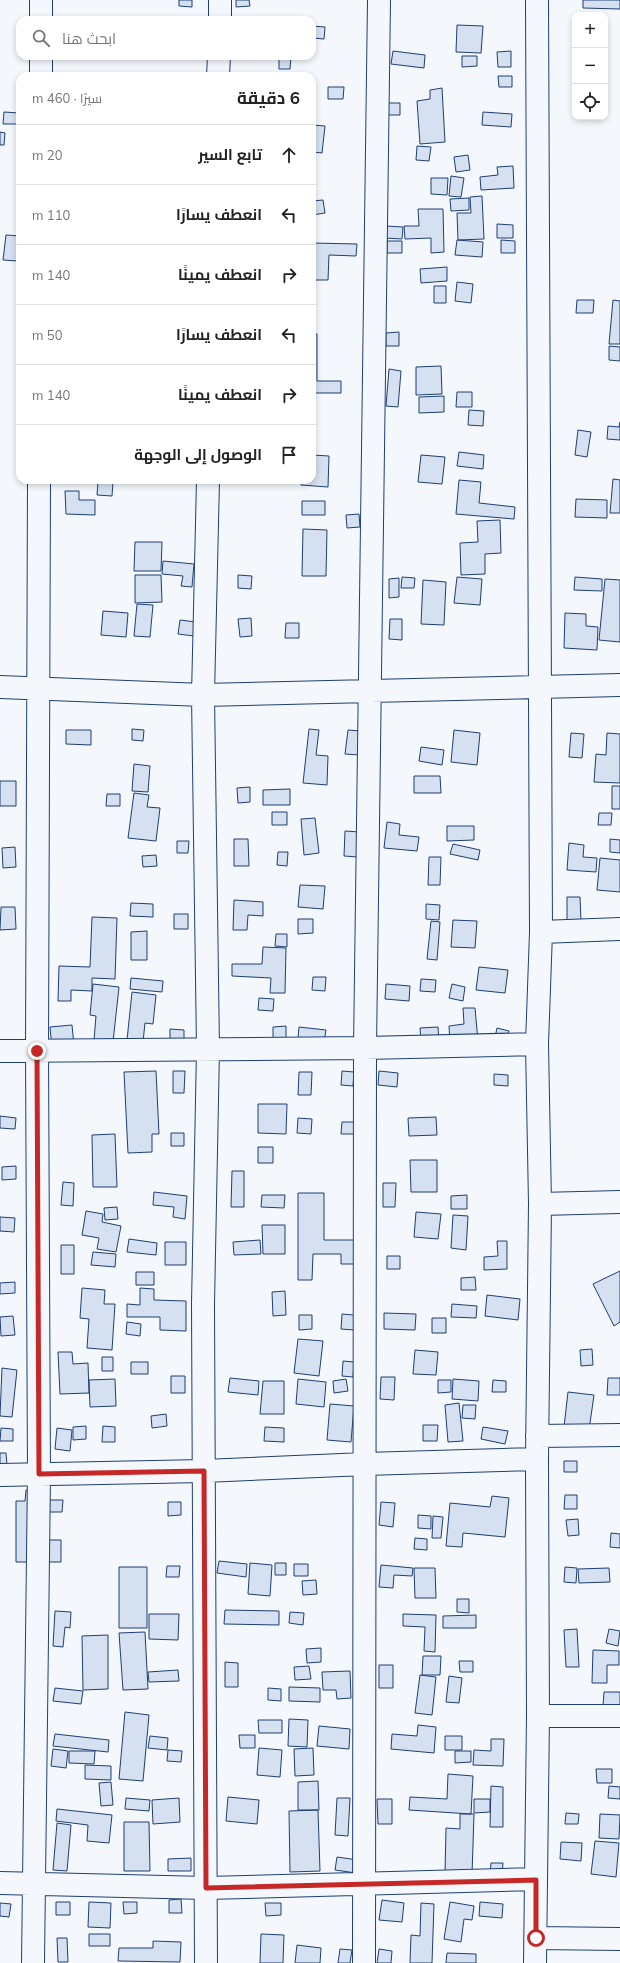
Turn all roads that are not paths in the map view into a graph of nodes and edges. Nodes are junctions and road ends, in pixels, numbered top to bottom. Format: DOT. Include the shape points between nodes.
graph roads {
  1 [pos="41,0"];
  2 [pos="220,0"];
  3 [pos="379,0"];
  4 [pos="537,0"];
  5 [pos="41,16"];
  6 [pos="220,16"];
  7 [pos="41,60"];
  8 [pos="219,60"];
  9 [pos="41,72"];
  10 [pos="218,72"];
  11 [pos="39,484"];
  12 [pos="208,484"];
  13 [pos="620,685"];
  14 [pos="0,687"];
  15 [pos="541,687"];
  16 [pos="38,689"];
  17 [pos="369,690"];
  18 [pos="203,695"];
  19 [pos="620,929"];
  20 [pos="541,932"];
  21 [pos="537,1044"];
  22 [pos="365,1048"];
  23 [pos="208,1049"];
  24 [pos="0,1051"];
  25 [pos="37,1051"];
  26 [pos="620,1202"];
  27 [pos="540,1204"];
  28 [pos="537,1436"];
  29 [pos="620,1436"];
  30 [pos="537,1460"];
  31 [pos="365,1464"];
  32 [pos="204,1471"];
  33 [pos="39,1474"];
  34 [pos="0,1475"];
  35 [pos="538,1716"];
  36 [pos="620,1716"];
  37 [pos="536,1880"];
  38 [pos="0,1883"];
  39 [pos="33,1883"];
  40 [pos="364,1883"];
  41 [pos="206,1888"];
  42 [pos="536,1938"];
  43 [pos="620,1938"];
  44 [pos="33,1963"];
  45 [pos="206,1963"];
  46 [pos="364,1963"];
  47 [pos="535,1963"];
  1 -- 5 [label="street"];
  2 -- 6 [label="street"];
  3 -- 17 [label="street"];
  4 -- 15 [label="street"];
  7 -- 9 [label="street"];
  8 -- 10 [label="street"];
  11 -- 16 [label="street"];
  12 -- 18 [label="street"];
  13 -- 15 [label="street"];
  14 -- 16 [label="street"];
  15 -- 17 [label="street"];
  15 -- 20 [label="street"];
  16 -- 18 [label="street"];
  16 -- 25 [label="street"];
  17 -- 18 [label="street"];
  17 -- 22 [label="street"];
  18 -- 23 [label="street"];
  19 -- 20 [label="street"];
  20 -- 21 [label="street"];
  21 -- 22 [label="street"];
  21 -- 27 [label="street"];
  22 -- 23 [label="street"];
  22 -- 31 [label="street"];
  23 -- 25 [label="street"];
  23 -- 32 [label="street" via="203,1304"];
  24 -- 25 [label="street"];
  25 -- 33 [label="street"];
  26 -- 27 [label="street"];
  27 -- 28 [label="street"];
  28 -- 29 [label="street"];
  28 -- 30 [label="street"];
  30 -- 31 [label="street"];
  30 -- 35 [label="street"];
  31 -- 32 [label="street"];
  31 -- 40 [label="street"];
  32 -- 33 [label="street"];
  32 -- 41 [label="street"];
  33 -- 34 [label="street"];
  33 -- 39 [label="street"];
  35 -- 36 [label="street"];
  35 -- 37 [label="street"];
  37 -- 40 [label="street"];
  37 -- 42 [label="street"];
  38 -- 39 [label="street"];
  39 -- 41 [label="street"];
  39 -- 44 [label="street"];
  40 -- 41 [label="street"];
  40 -- 46 [label="street"];
  41 -- 45 [label="street"];
  42 -- 43 [label="street"];
  42 -- 47 [label="street"];
}
